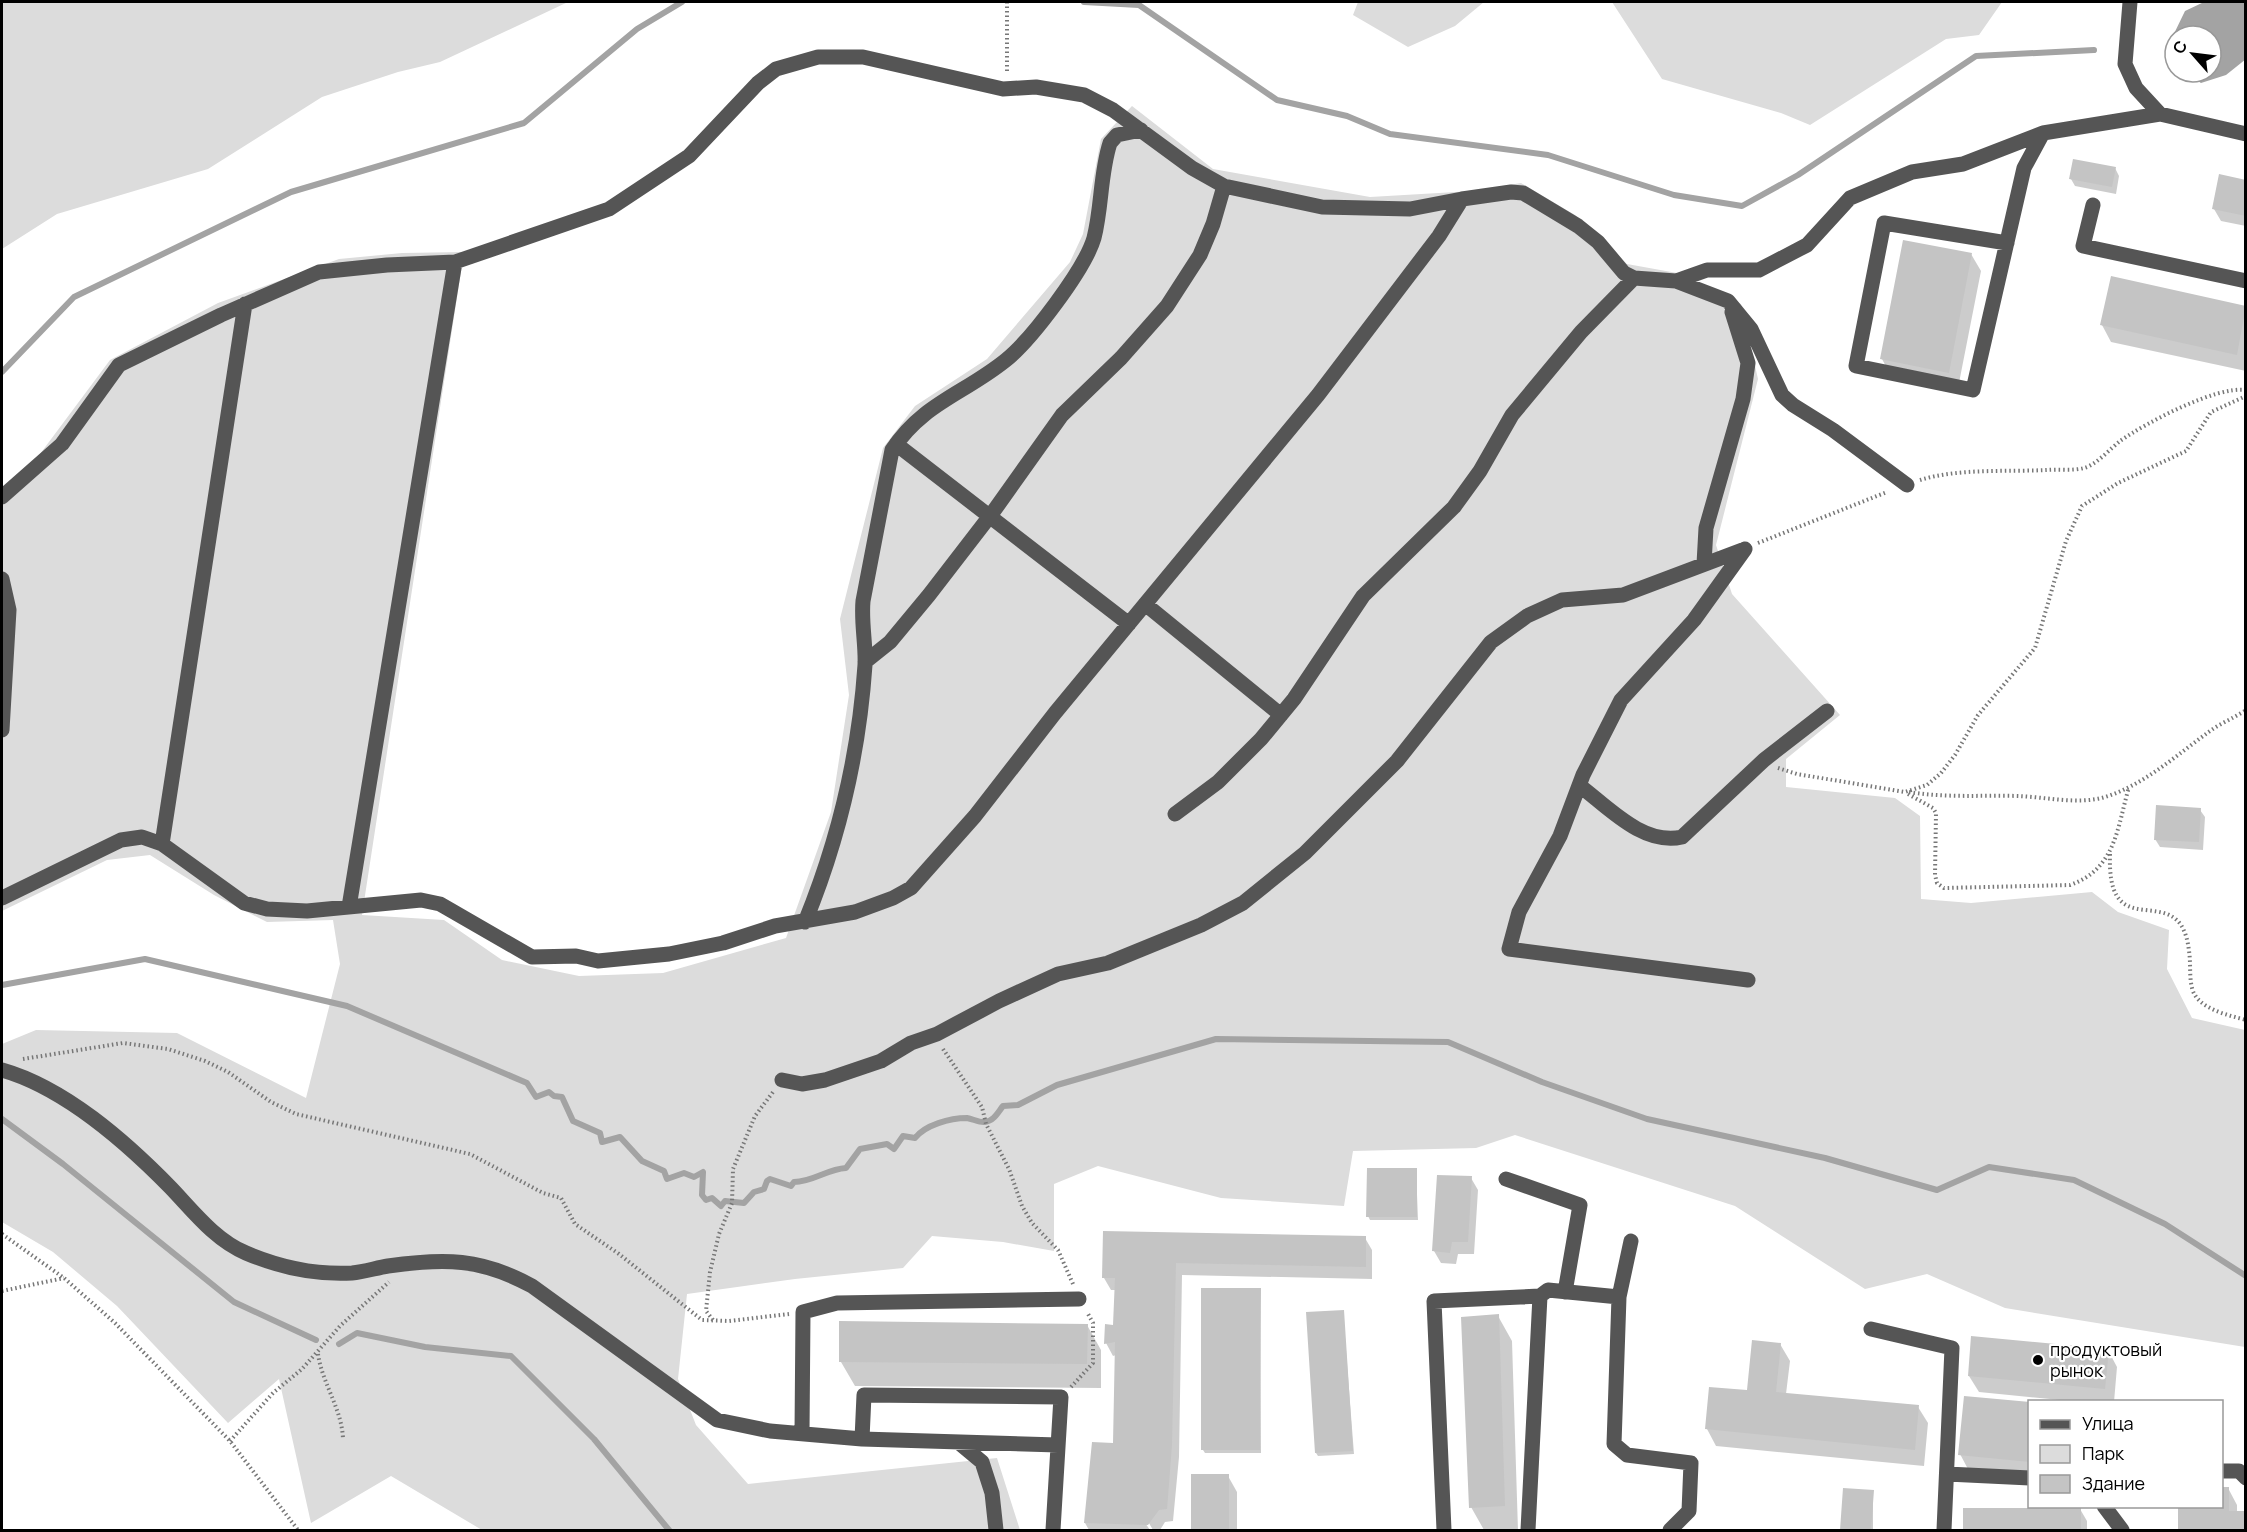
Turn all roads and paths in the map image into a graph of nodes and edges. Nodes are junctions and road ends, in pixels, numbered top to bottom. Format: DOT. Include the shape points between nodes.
graph roads {
  1 [pos="1007,2"];
  2 [pos="2130,2"];
  3 [pos="1003,89"];
  4 [pos="2160,114"];
  5 [pos="1141,130"];
  6 [pos="2043,133"];
  7 [pos="2246,134"];
  8 [pos="1224,186"];
  9 [pos="1462,199"];
  10 [pos="2092,205"];
  11 [pos="2007,243"];
  12 [pos="455,262"];
  13 [pos="1634,278"];
  14 [pos="1676,281"];
  15 [pos="2246,281"];
  16 [pos="1728,301"];
  17 [pos="244,304"];
  18 [pos="2246,390"];
  19 [pos="2246,396"];
  20 [pos="896,444"];
  21 [pos="1907,485"];
  22 [pos="2,497"];
  23 [pos="990,515"];
  24 [pos="1745,549"];
  25 [pos="1704,564"];
  26 [pos="2,579"];
  27 [pos="1145,604"];
  28 [pos="1129,624"];
  29 [pos="5,632"];
  30 [pos="865,662"];
  31 [pos="2246,710"];
  32 [pos="1827,711"];
  33 [pos="1281,715"];
  34 [pos="2,730"];
  35 [pos="1764,760"];
  36 [pos="1580,786"];
  37 [pos="2129,786"];
  38 [pos="1905,792"];
  39 [pos="1175,814"];
  40 [pos="162,844"];
  41 [pos="2110,853"];
  42 [pos="2,898"];
  43 [pos="349,906"];
  44 [pos="805,922"];
  45 [pos="1748,980"];
  46 [pos="2246,1020"];
  47 [pos="937,1034"];
  48 [pos="36,1058"];
  49 [pos="2,1070"];
  50 [pos="782,1080"];
  51 [pos="1506,1179"];
  52 [pos="2,1234"];
  53 [pos="1631,1240"];
  54 [pos="410,1264"];
  55 [pos="64,1278"];
  56 [pos="2,1291"];
  57 [pos="1565,1292"];
  58 [pos="1540,1296"];
  59 [pos="1619,1297"];
  60 [pos="1079,1299"];
  61 [pos="803,1312"];
  62 [pos="713,1320"];
  63 [pos="1871,1329"];
  64 [pos="318,1353"];
  65 [pos="1061,1397"];
  66 [pos="802,1433"];
  67 [pos="343,1439"];
  68 [pos="862,1439"];
  69 [pos="230,1441"];
  70 [pos="958,1442"];
  71 [pos="1058,1445"];
  72 [pos="2223,1471"];
  73 [pos="1947,1474"];
  74 [pos="2028,1478"];
  75 [pos="2246,1478"];
  76 [pos="2106,1508"];
  77 [pos="298,1530"];
  78 [pos="996,1530"];
  79 [pos="1053,1530"];
  80 [pos="1444,1530"];
  81 [pos="1528,1530"];
  82 [pos="1670,1530"];
  83 [pos="1944,1530"];
  84 [pos="2122,1530"];
  1 -- 3 [label="path" via="1009,66"];
  2 -- 4 [label="street" via="2125,64 2136,88"];
  3 -- 5 [label="street" via="1036,87 1084,95"];
  3 -- 12 [label="street" via="863,57 818,57 776,69 689,156 609,209"];
  4 -- 6 [label="street"];
  4 -- 7 [label="street"];
  5 -- 8 [label="street"];
  5 -- 20 [label="street" via="1118,135 1110,143 1094,238 1084,262 1033,330 984,377 923,413 904,430"];
  6 -- 11 [label="street" via="2024,168"];
  6 -- 14 [label="street" via="1964,164 1912,172 1850,198 1807,244 1760,270 1707,270"];
  8 -- 9 [label="street" via="1322,207 1410,209"];
  8 -- 23 [label="street" via="1200,255 1167,306 1062,415"];
  9 -- 13 [label="street" via="1523,193 1578,226 1598,242 1624,273"];
  9 -- 27 [label="street" via="1439,236 1318,394"];
  10 -- 15 [label="street" via="2083,246"];
  11 -- 11 [label="street" via="1973,390 1856,366 1884,223"];
  12 -- 17 [label="street" via="319,272"];
  12 -- 43 [label="street"];
  13 -- 14 [label="street"];
  13 -- 33 [label="street" via="1581,332 1512,415 1454,507 1363,596"];
  14 -- 16 [label="street"];
  16 -- 21 [label="street" via="1751,329 1782,394"];
  16 -- 25 [label="street" via="1748,363 1743,399 1706,528"];
  17 -- 22 [label="street" via="119,364 62,444"];
  17 -- 40 [label="street"];
  18 -- 21 [label="path" via="2236,388 2202,399 2150,423 2085,468 1932,477"];
  19 -- 38 [label="path" via="2211,412 2186,451 2118,483 2082,506 2066,541 2035,648 1977,715 1941,772 1927,785"];
  20 -- 23 [label="street"];
  20 -- 30 [label="street" via="887,468 863,601"];
  21 -- 24 [label="path" via="1833,511"];
  23 -- 28 [label="street"];
  23 -- 30 [label="street" via="890,642"];
  24 -- 25 [label="street"];
  24 -- 36 [label="street" via="1694,620 1621,700"];
  25 -- 47 [label="street" via="1623,595 1562,600 1527,616 1491,642 1397,761 1305,853 1243,903 1201,925 1108,963 1058,974"];
  26 -- 29 [label="street" via="9,610"];
  27 -- 28 [label="street"];
  27 -- 33 [label="street"];
  28 -- 44 [label="street" via="975,816 911,888 855,912"];
  29 -- 34 [label="street"];
  30 -- 44 [label="street" via="854,756 842,814 825,873"];
  31 -- 37 [label="path"];
  32 -- 35 [label="street"];
  33 -- 39 [label="street" via="1218,782"];
  35 -- 36 [label="street" via="1682,837 1671,840 1640,831"];
  35 -- 38 [label="path" via="1797,774"];
  36 -- 45 [label="street" via="1560,836 1519,912 1509,949"];
  37 -- 38 [label="path" via="2103,798 2087,800 1940,797"];
  37 -- 41 [label="path"];
  38 -- 41 [label="path" via="1936,813 1935,875 1944,888 2070,885 2100,869"];
  40 -- 42 [label="street" via="142,837 121,840"];
  40 -- 43 [label="street" via="244,903 267,909 307,911"];
  41 -- 46 [label="path" via="2109,876 2119,898 2130,906 2170,916 2180,923 2187,938 2193,991 2218,1012"];
  43 -- 44 [label="street" via="405,900 440,904 532,957 576,956 598,961 669,954"];
  47 -- 50 [label="street" via="911,1043 881,1061 825,1080 802,1084"];
  47 -- 60 [label="path" via="948,1058 982,1107 1022,1206 1058,1250"];
  48 -- 62 [label="path" via="123,1043 168,1049 228,1072 296,1114 470,1154 543,1193 561,1198 575,1224 702,1320"];
  49 -- 54 [label="street" via="65,1099 132,1150 205,1225 243,1252 320,1273 353,1273"];
  50 -- 62 [label="path" via="755,1116 733,1168 732,1203 710,1272 706,1311"];
  51 -- 57 [label="street" via="1580,1205"];
  52 -- 55 [label="path"];
  53 -- 59 [label="street"];
  54 -- 64 [label="path" via="340,1326"];
  54 -- 66 [label="street" via="468,1261 514,1276 717,1420"];
  55 -- 56 [label="path"];
  55 -- 69 [label="path" via="115,1323"];
  57 -- 58 [label="street" via="1548,1290"];
  57 -- 59 [label="street"];
  58 -- 80 [label="street" via="1434,1300"];
  58 -- 81 [label="street"];
  59 -- 82 [label="street" via="1614,1444 1627,1455 1691,1463 1689,1511"];
  60 -- 61 [label="street" via="837,1303"];
  60 -- 65 [label="path" via="1094,1323 1093,1363"];
  61 -- 62 [label="path"];
  61 -- 66 [label="street"];
  63 -- 73 [label="street" via="1953,1348"];
  64 -- 67 [label="path" via="320,1369 343,1424"];
  64 -- 69 [label="path" via="273,1392"];
  65 -- 68 [label="street" via="864,1395"];
  65 -- 71 [label="street"];
  66 -- 68 [label="street"];
  68 -- 70 [label="street"];
  69 -- 77 [label="path"];
  70 -- 71 [label="street"];
  70 -- 78 [label="street" via="982,1462 992,1493"];
  71 -- 79 [label="street"];
  72 -- 75 [label="street" via="2239,1471"];
  73 -- 74 [label="street"];
  73 -- 83 [label="street"];
  76 -- 84 [label="street"];
}
